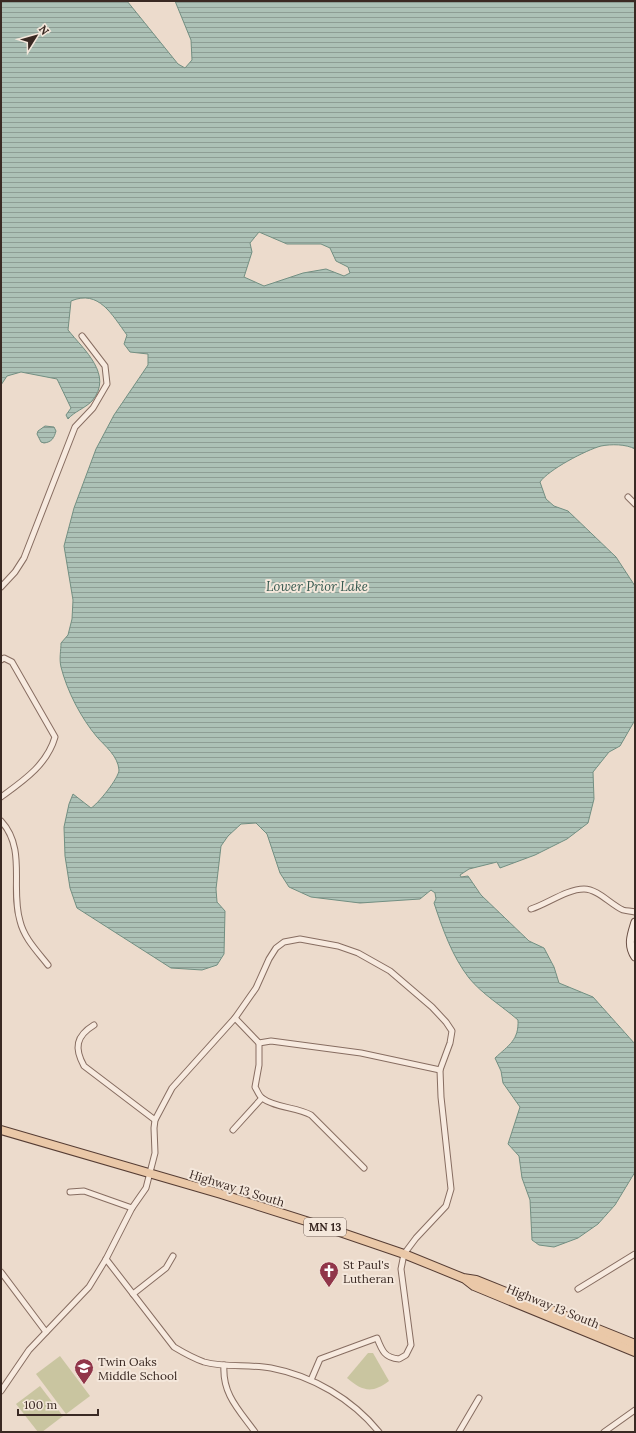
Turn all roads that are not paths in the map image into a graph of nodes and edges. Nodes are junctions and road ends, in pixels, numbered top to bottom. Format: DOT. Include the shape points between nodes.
graph roads {
  1 [pos="82,336"];
  2 [pos="628,497"];
  3 [pos="635,504"];
  4 [pos="1,587"];
  5 [pos="1,660"];
  6 [pos="1,797"];
  7 [pos="1,821"];
  8 [pos="531,909"];
  9 [pos="635,912"];
  10 [pos="635,922"];
  11 [pos="635,957"];
  12 [pos="48,965"];
  13 [pos="234,1018"];
  14 [pos="94,1025"];
  15 [pos="259,1043"];
  16 [pos="440,1070"];
  17 [pos="262,1098"];
  18 [pos="155,1120"];
  19 [pos="1,1130"];
  20 [pos="233,1130"];
  21 [pos="364,1168"];
  22 [pos="151,1175"];
  23 [pos="70,1192"];
  24 [pos="132,1208"];
  25 [pos="404,1254"];
  26 [pos="635,1254"];
  27 [pos="173,1256"];
  28 [pos="106,1259"];
  29 [pos="1,1272"];
  30 [pos="463,1278"];
  31 [pos="578,1289"];
  32 [pos="133,1294"];
  33 [pos="46,1332"];
  34 [pos="635,1344"];
  35 [pos="635,1352"];
  36 [pos="224,1364"];
  37 [pos="311,1380"];
  38 [pos="1,1390"];
  39 [pos="480,1398"];
  40 [pos="635,1410"];
  41 [pos="256,1432"];
  42 [pos="379,1432"];
  43 [pos="459,1432"];
  44 [pos="604,1432"];
  1 -- 4 [label="street" via="105,366 106,384 93,408 75,427 24,558"];
  2 -- 3 [label="street"];
  5 -- 6 [label="street" via="4,658 12,662 55,737 52,747 33,773"];
  7 -- 12 [label="street" via="15,843 19,920 24,934"];
  8 -- 9 [label="street" via="554,898 584,889 596,893 623,910"];
  10 -- 11 [label="street" via="630,949"];
  13 -- 15 [label="street"];
  13 -- 16 [label="street" via="256,988 276,948 284,942 300,939 338,946 358,953 390,970 446,1022 452,1031"];
  13 -- 18 [label="street" via="172,1088"];
  14 -- 18 [label="street" via="81,1035 78,1046 84,1066"];
  15 -- 16 [label="street" via="272,1041 361,1053"];
  15 -- 17 [label="street" via="255,1087"];
  16 -- 25 [label="street" via="451,1189 446,1206"];
  17 -- 20 [label="street"];
  17 -- 21 [label="street" via="311,1115"];
  18 -- 22 [label="street" via="155,1154"];
  19 -- 22 [label="main road, Highway 13 South / MN 13"];
  22 -- 24 [label="street" via="146,1188"];
  22 -- 25 [label="main road, Highway 13 South / MN 13" via="221,1194"];
  23 -- 24 [label="street" via="84,1191"];
  24 -- 28 [label="street"];
  25 -- 30 [label="main road, Highway 13 South / MN 13"];
  25 -- 37 [label="street" via="401,1269 411,1345 406,1355 399,1359 390,1358 382,1351 377,1338 320,1359"];
  26 -- 31 [label="street"];
  27 -- 32 [label="street" via="166,1268"];
  28 -- 32 [label="street"];
  28 -- 33 [label="street" via="88,1287"];
  29 -- 33 [label="street"];
  30 -- 34 [label="main road, Highway 13 South / MN 13" via="476,1280"];
  30 -- 35 [label="main road, Highway 13 South / MN 13" via="474,1286"];
  32 -- 36 [label="street" via="174,1347 205,1362"];
  33 -- 38 [label="street" via="29,1350"];
  36 -- 37 [label="street" via="271,1368"];
  36 -- 41 [label="street" via="226,1391"];
  37 -- 42 [label="street" via="354,1406"];
  39 -- 43 [label="street"];
  40 -- 44 [label="street"];
}
